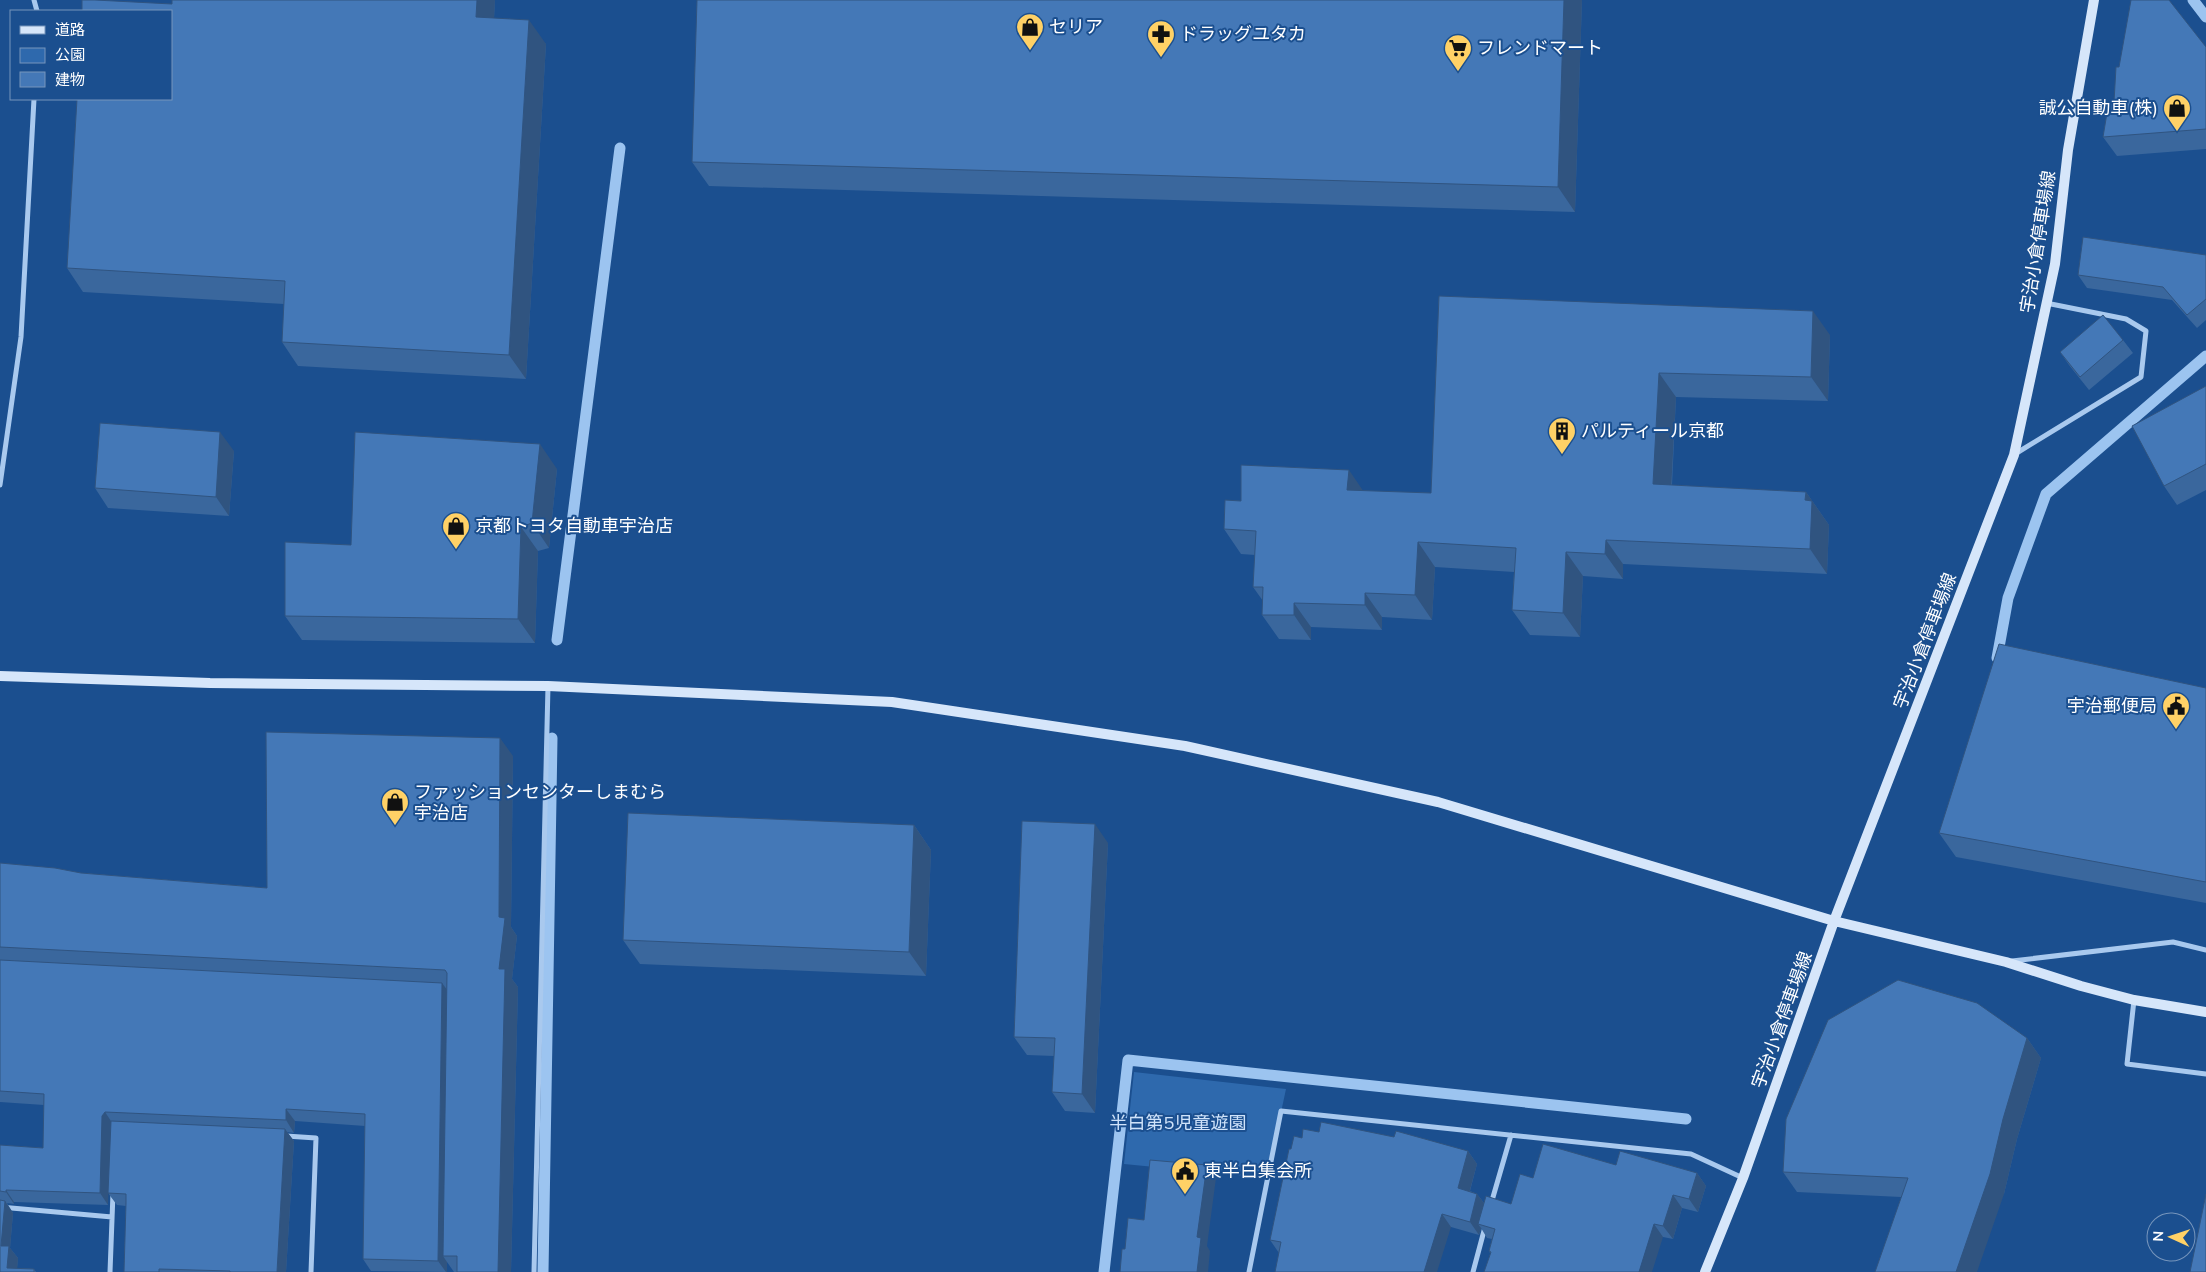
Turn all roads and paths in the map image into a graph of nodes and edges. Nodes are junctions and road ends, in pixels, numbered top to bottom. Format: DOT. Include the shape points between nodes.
graph roads {
  1 [pos="2094,0"];
  2 [pos="34,100"];
  3 [pos="2046,303"];
  4 [pos="2014,454"];
  5 [pos="0,485"];
  6 [pos="0,676"];
  7 [pos="548,686"];
  8 [pos="1834,921"];
  9 [pos="2206,950"];
  10 [pos="2006,962"];
  11 [pos="2134,1000"];
  12 [pos="2206,1012"];
  13 [pos="2206,1074"];
  14 [pos="1510,1134"];
  15 [pos="278,1136"];
  16 [pos="1743,1178"];
  17 [pos="113,1188"];
  18 [pos="0,1207"];
  19 [pos="1490,1208"];
  20 [pos="112,1217"];
  21 [pos="1488,1217"];
  22 [pos="110,1272"];
  23 [pos="311,1272"];
  24 [pos="534,1272"];
  25 [pos="1249,1272"];
  26 [pos="1473,1272"];
  27 [pos="1705,1272"];
  1 -- 3 [label="street, 宇治小倉停車場線" via="2068,150 2055,264"];
  2 -- 5 [label="street" via="21,337"];
  3 -- 4 [label="street, 宇治小倉停車場線"];
  3 -- 4 [label="street" via="2126,319 2146,331 2141,377"];
  4 -- 8 [label="street, 宇治小倉停車場線"];
  6 -- 7 [label="street" via="210,684"];
  7 -- 8 [label="street" via="892,702 1185,746 1438,802"];
  7 -- 24 [label="street"];
  8 -- 10 [label="street"];
  8 -- 16 [label="street, 宇治小倉停車場線"];
  9 -- 10 [label="street" via="2173,942"];
  10 -- 11 [label="street"];
  11 -- 12 [label="street"];
  11 -- 13 [label="street" via="2127,1064"];
  14 -- 16 [label="street" via="1691,1154"];
  14 -- 19 [label="street"];
  14 -- 25 [label="street" via="1282,1111"];
  15 -- 23 [label="street" via="316,1138"];
  16 -- 27 [label="street, 宇治小倉停車場線"];
  17 -- 20 [label="street"];
  18 -- 20 [label="street"];
  20 -- 22 [label="street"];
  21 -- 26 [label="street"];
}
